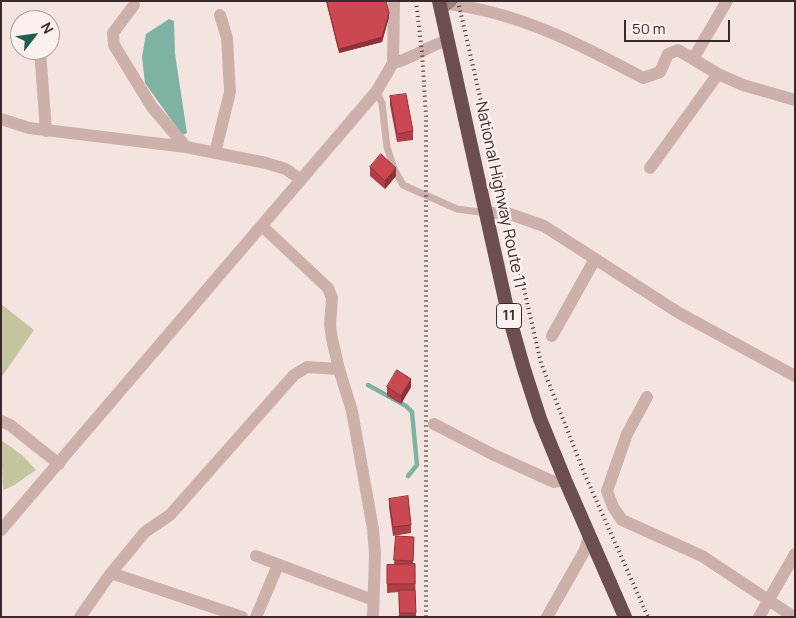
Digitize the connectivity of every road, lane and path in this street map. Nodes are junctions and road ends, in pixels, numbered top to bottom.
1 (394, 1) edge
2 (727, 1) edge
3 (445, 4) edge
4 (134, 5) dead end
5 (220, 15) dead end
6 (448, 41) junction
7 (693, 59) junction
8 (41, 60) edge
9 (393, 63) junction
10 (718, 74) junction
11 (376, 92) junction
12 (795, 100) edge
13 (1, 119) edge
14 (46, 131) junction
15 (186, 147) junction
16 (215, 153) junction
17 (650, 168) dead end
18 (301, 180) junction
19 (488, 213) junction
20 (262, 226) junction
21 (595, 259) junction
22 (552, 336) dead end
23 (339, 369) junction
24 (795, 376) edge
25 (647, 397) dead end
26 (1, 421) edge
27 (434, 424) dead end
28 (59, 464) junction
29 (565, 480) junction
30 (1, 530) edge
31 (589, 536) junction
32 (795, 554) edge
33 (256, 556) dead end
34 (278, 565) junction
35 (111, 573) junction
36 (770, 599) junction
37 (373, 600) junction
38 (80, 617) edge
39 (242, 617) edge
40 (256, 617) edge
41 (373, 617) edge
42 (547, 617) edge
43 (625, 617) edge
44 (759, 617) edge
45 (794, 617) edge

1 - 9 street
2 - 7 street
3 - 6 highway, National Highway Route 11 / 11
3 - 7 street
4 - 15 street
5 - 16 street
6 - 9 street
6 - 19 highway, National Highway Route 11 / 11
7 - 10 street
8 - 14 street
9 - 11 street
10 - 12 street
10 - 17 street
11 - 18 street
11 - 19 lane
13 - 14 street
14 - 15 street
15 - 16 street
16 - 18 street
18 - 20 street
19 - 21 street
19 - 29 highway, National Highway Route 11 / 11
20 - 23 street
20 - 28 street
21 - 22 street
21 - 24 street
23 - 35 street
23 - 37 street
25 - 36 street
26 - 28 street
27 - 29 street
28 - 30 street
29 - 31 highway, National Highway Route 11 / 11
31 - 42 street
31 - 43 highway, National Highway Route 11 / 11
32 - 36 street
33 - 34 street
34 - 37 street
34 - 40 street
35 - 38 street
35 - 39 street
36 - 44 street
36 - 45 street
37 - 41 street

